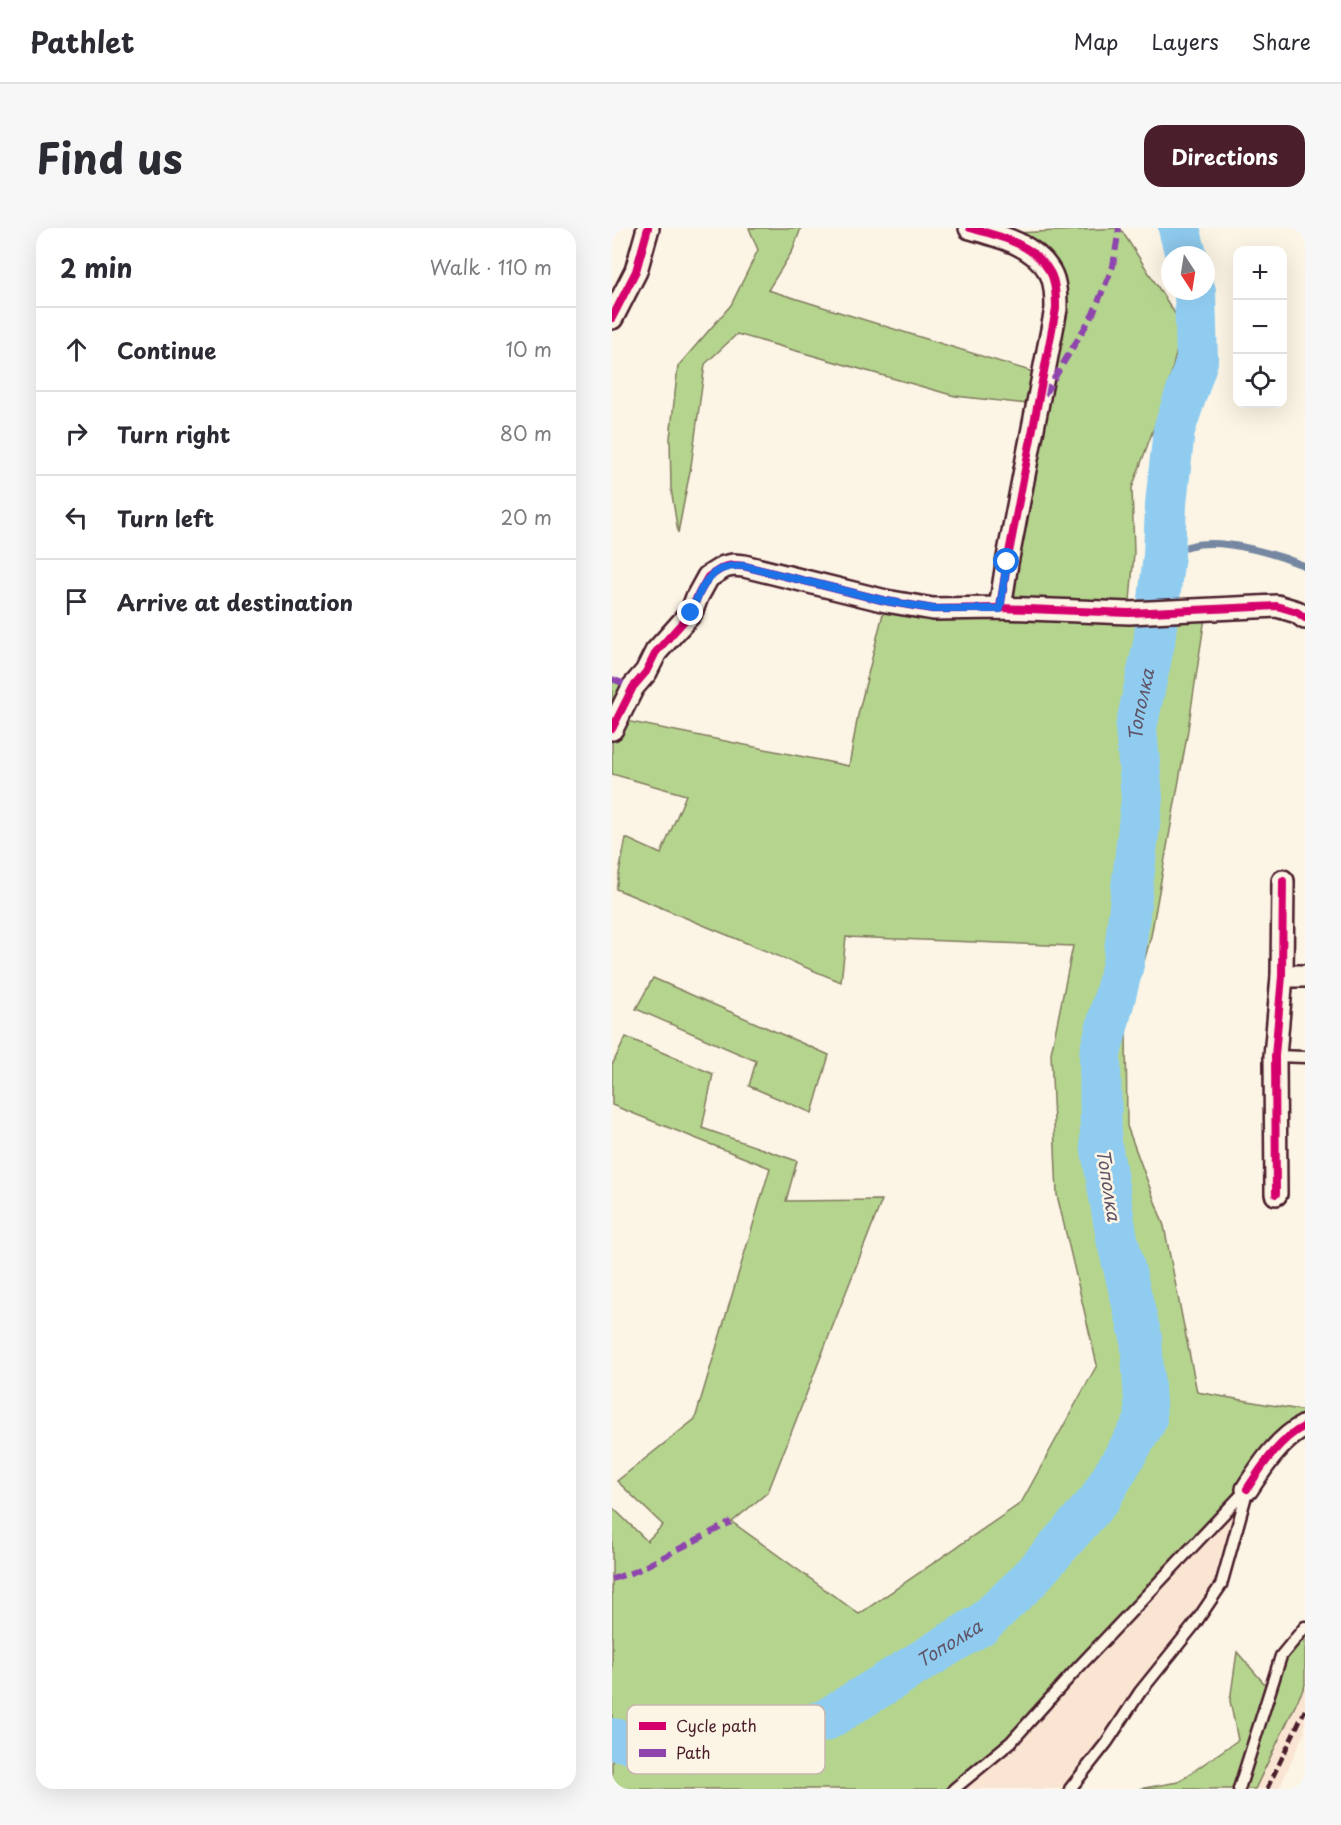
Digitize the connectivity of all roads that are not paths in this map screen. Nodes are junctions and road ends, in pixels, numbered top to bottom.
1 (648, 228) edge
2 (970, 228) edge
3 (612, 318) edge
4 (1000, 609) junction
5 (1305, 618) edge
6 (612, 729) edge
7 (1283, 881) dead end
8 (1282, 976) junction
9 (1305, 976) edge
10 (1275, 1056) junction
11 (1305, 1057) edge
12 (1276, 1194) dead end
13 (1305, 1426) edge
14 (1247, 1489) junction
15 (1305, 1627) edge
16 (954, 1789) edge
17 (1070, 1789) edge
18 (1239, 1789) edge

1 - 3 street
2 - 4 street
4 - 5 street
4 - 6 street
7 - 8 street
8 - 9 street
8 - 10 street
10 - 11 lane
10 - 12 street
13 - 14 street
14 - 16 lane
14 - 17 lane
15 - 18 lane

